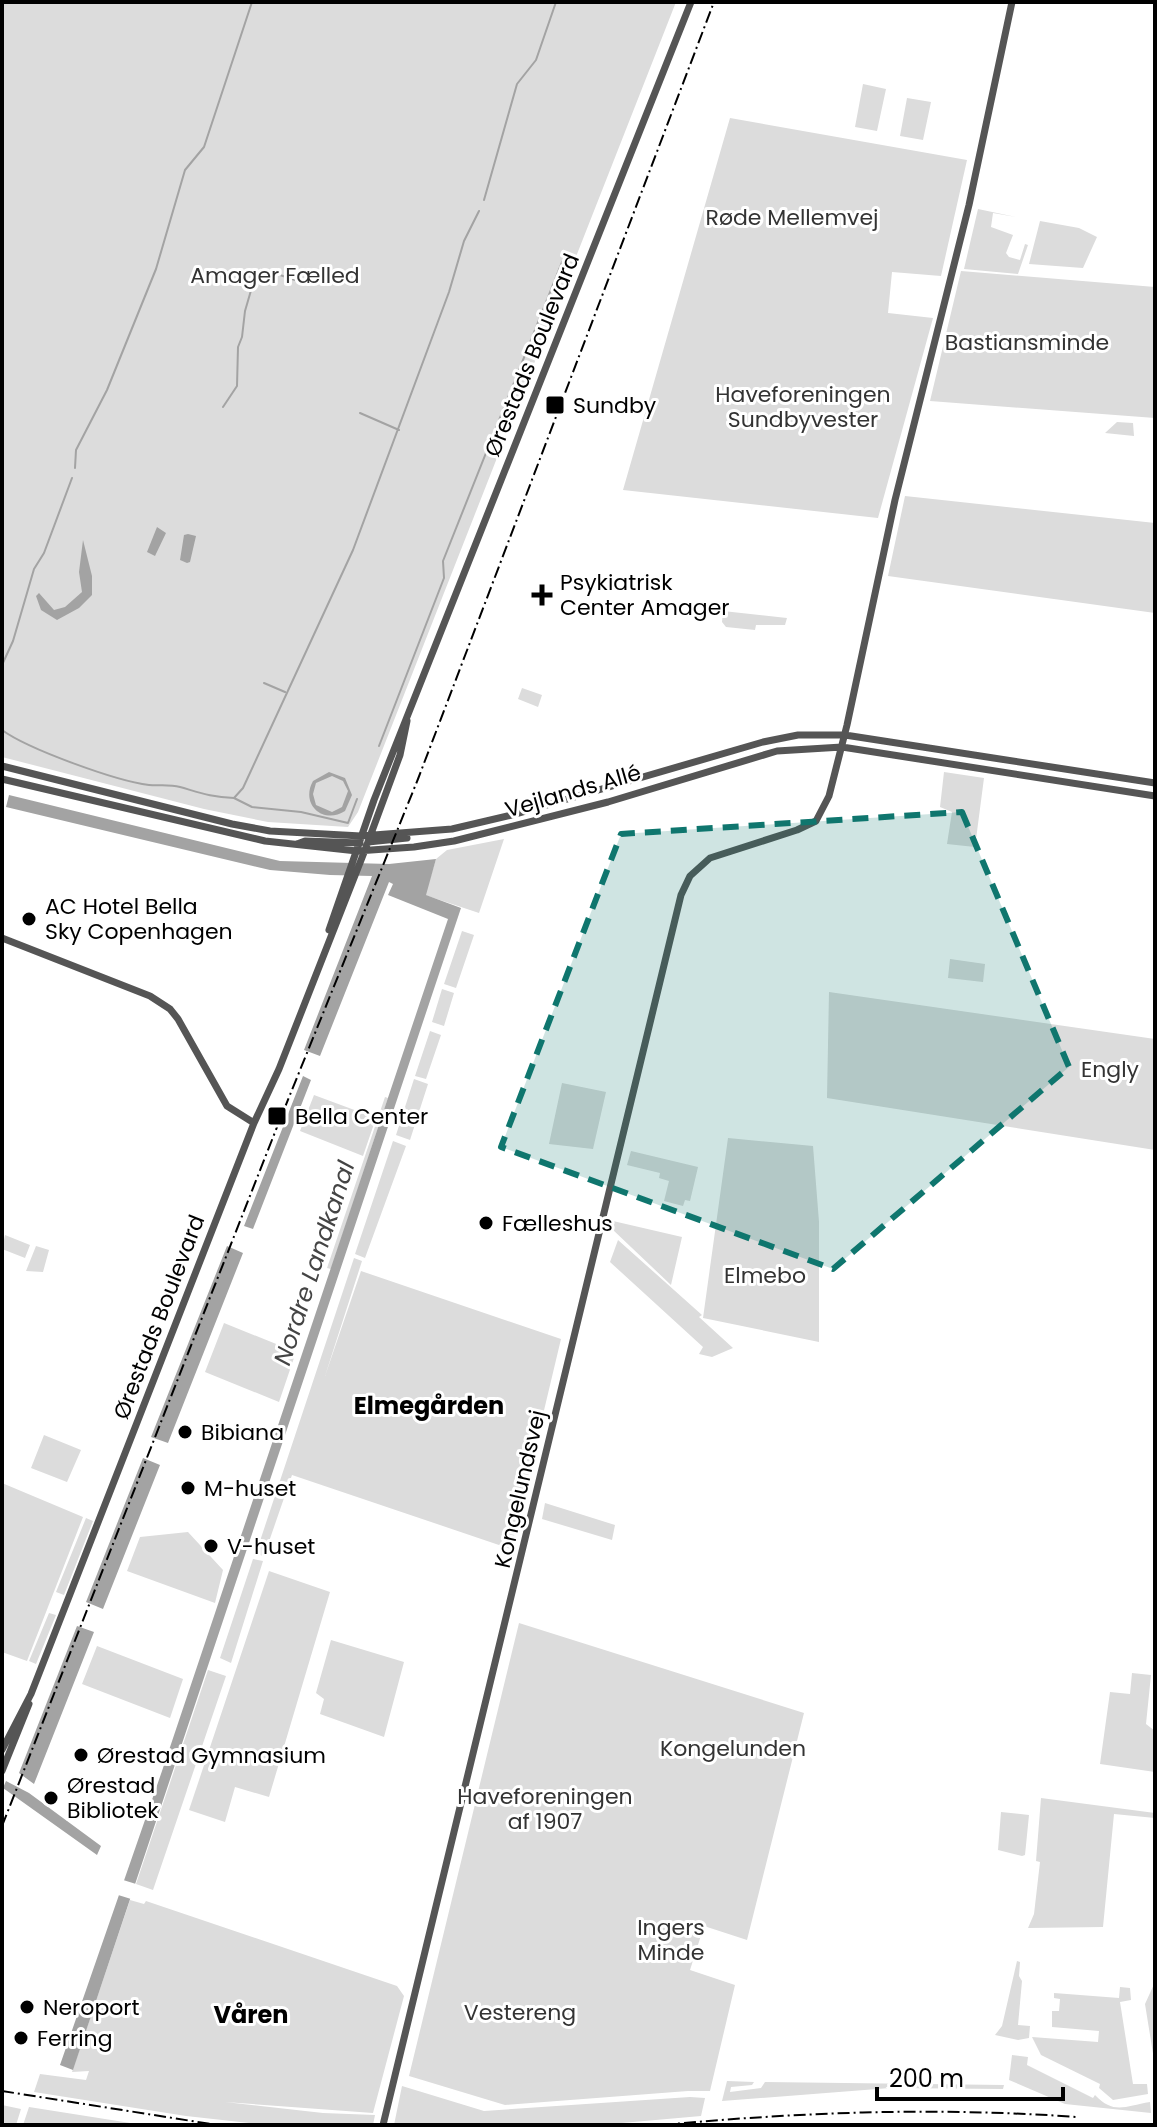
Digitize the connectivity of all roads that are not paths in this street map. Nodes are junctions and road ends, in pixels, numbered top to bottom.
1 (691, 2) edge
2 (1012, 2) edge
3 (845, 735) junction
4 (842, 747) junction
5 (2, 768) edge
6 (2, 779) edge
7 (1155, 783) edge
8 (1155, 796) edge
9 (363, 843) junction
10 (2, 938) edge
11 (254, 1123) junction
12 (31, 1694) junction
13 (2, 1750) edge
14 (2, 1771) edge
15 (383, 2125) edge

1 - 9 street, Ørestads Boulevard
2 - 3 street
3 - 4 street
3 - 7 street, Vejlands Allé
3 - 9 street, Vejlands Allé
4 - 8 street, Vejlands Allé
4 - 9 street, Vejlands Allé
4 - 15 street, Kongelundsvej
5 - 9 street, Vejlands Allé
6 - 9 street, Vejlands Allé
9 - 11 street, Ørestads Boulevard
10 - 11 street
11 - 12 street, Ørestads Boulevard
12 - 13 street, Ørestads Boulevard
12 - 14 street, Ørestads Boulevard

